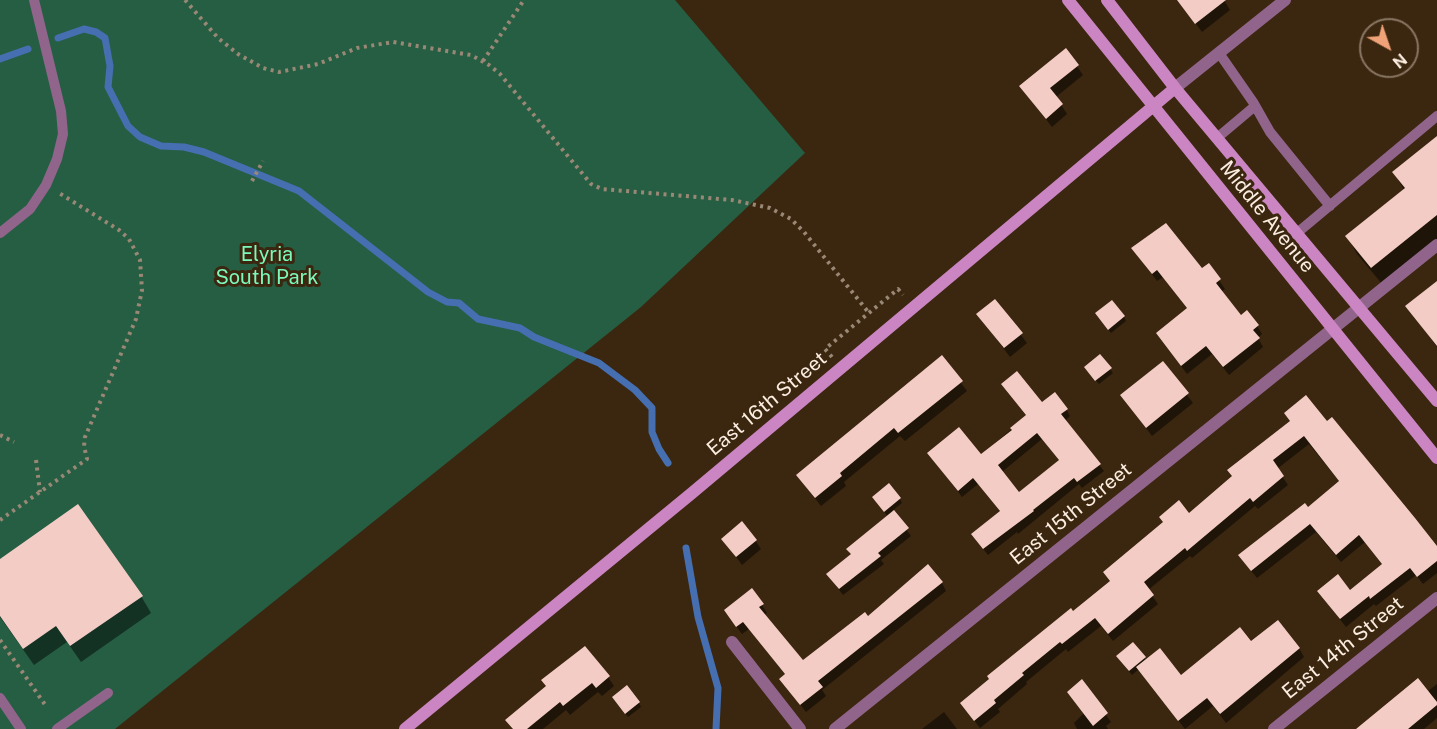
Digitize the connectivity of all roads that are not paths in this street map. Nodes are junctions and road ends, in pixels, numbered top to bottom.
1 (34, 0) edge
2 (1068, 0) edge
3 (1107, 0) edge
4 (1285, 0) edge
5 (1219, 53) junction
6 (1175, 88) junction
7 (1153, 106) junction
8 (1255, 106) junction
9 (1437, 116) edge
10 (1217, 138) junction
11 (1330, 206) junction
12 (0, 233) edge
13 (1297, 234) junction
14 (1437, 245) edge
15 (1359, 308) junction
16 (1333, 329) junction
17 (1437, 401) edge
18 (1437, 458) edge
19 (1437, 598) edge
20 (732, 642) dead end
21 (108, 693) dead end
22 (0, 698) edge
23 (21, 729) edge
24 (57, 729) edge
25 (405, 729) edge
26 (800, 729) edge
27 (835, 729) edge
28 (1274, 729) edge

1 - 12 lane
2 - 7 main road, Middle Avenue
3 - 6 main road, Middle Avenue
4 - 5 street
5 - 6 street
5 - 8 lane
6 - 7 main road, East 16th Street
6 - 10 main road, Middle Avenue
7 - 16 main road, Middle Avenue
7 - 25 main road, East 16th Street
8 - 10 lane
8 - 11 lane
9 - 11 lane
10 - 13 main road, Middle Avenue
11 - 13 lane
13 - 15 main road, Middle Avenue
14 - 15 street, East 15th Street
15 - 16 street, East 15th Street
15 - 17 main road, Middle Avenue
16 - 18 main road, Middle Avenue
16 - 27 street, East 15th Street
19 - 28 street, East 14th Street
20 - 26 street
21 - 24 lane
22 - 23 lane

